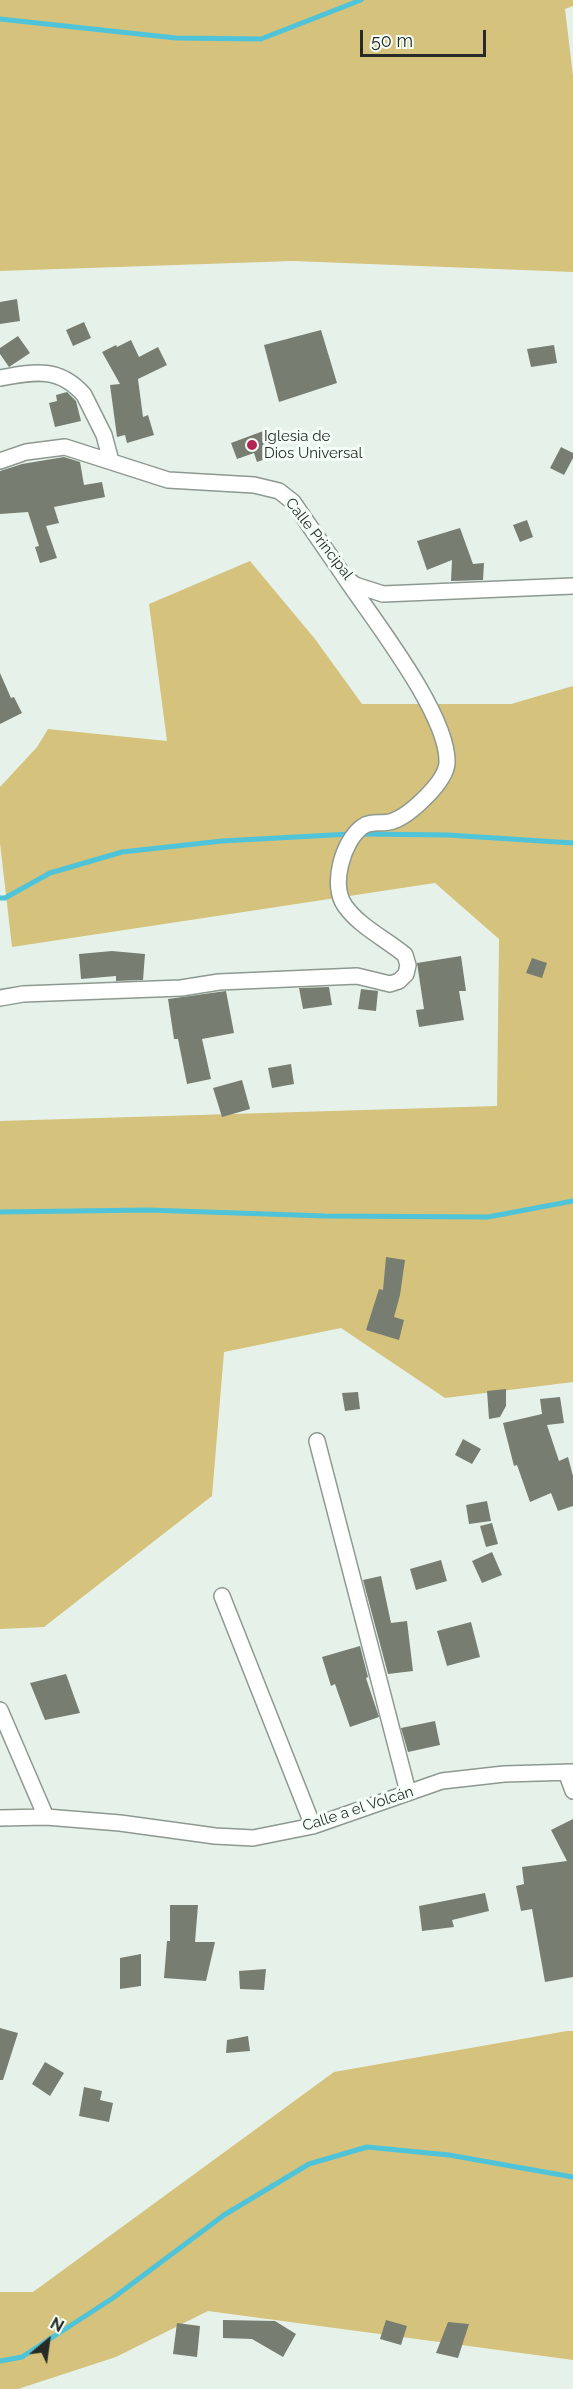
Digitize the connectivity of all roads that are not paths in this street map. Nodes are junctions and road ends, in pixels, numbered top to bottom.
1 (0, 378) edge
2 (0, 460) edge
3 (111, 461) junction
4 (344, 576) junction
5 (573, 586) edge
6 (0, 998) edge
7 (317, 1441) dead end
8 (222, 1596) dead end
9 (0, 1710) edge
10 (570, 1772) edge
11 (573, 1791) edge
12 (408, 1792) junction
13 (46, 1817) junction
14 (0, 1818) edge
15 (314, 1826) junction

1 - 3 street
2 - 3 street, Calle Principal
3 - 4 street, Calle Principal
4 - 5 street, Calle Principal
4 - 6 street
7 - 12 street
8 - 15 street
9 - 13 street
10 - 11 street
10 - 12 street, Calle a el Volcán
12 - 15 street, Calle a el Volcán
13 - 14 street, Calle a el Volcán
13 - 15 street, Calle a el Volcán

